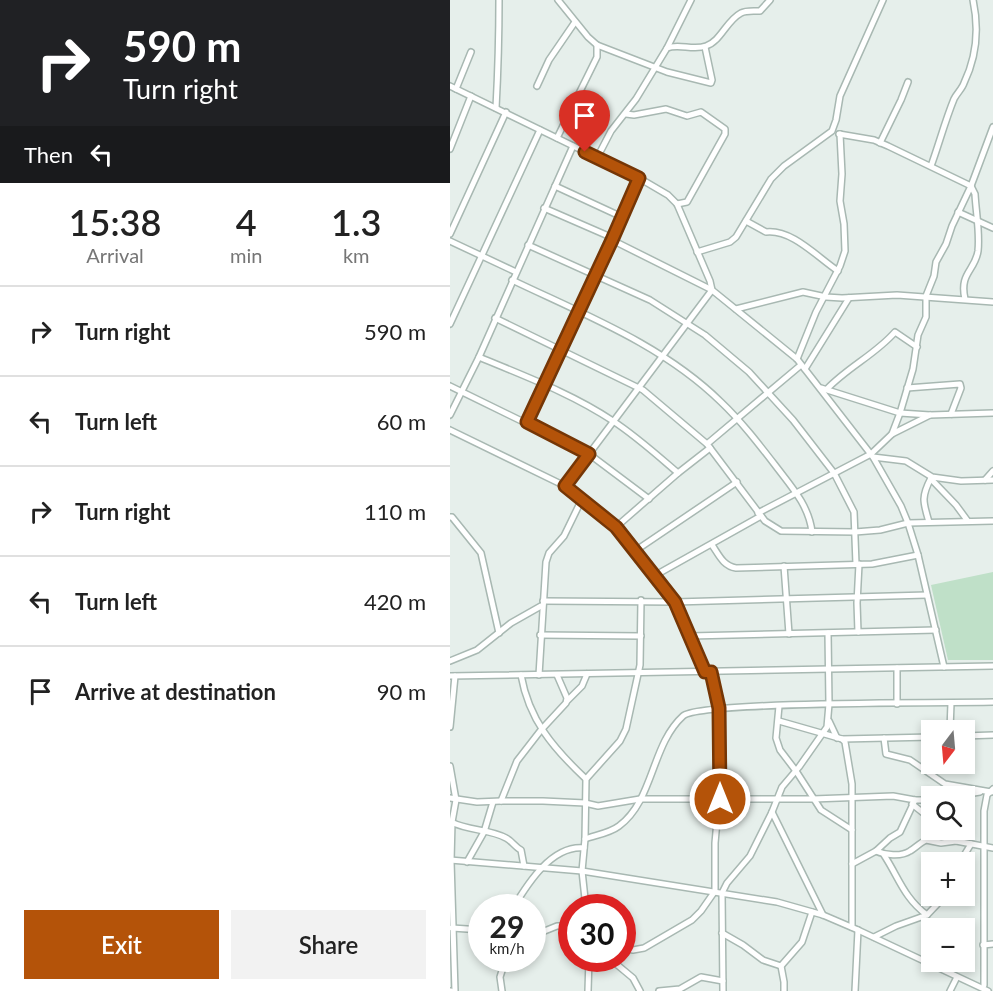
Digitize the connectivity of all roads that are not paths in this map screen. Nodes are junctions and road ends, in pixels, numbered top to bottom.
1 (499, 0) edge
2 (558, 0) edge
3 (690, 0) edge
4 (770, 0) edge
5 (883, 0) edge
6 (973, 0) edge
7 (575, 22) junction
8 (597, 45) junction
9 (705, 47) junction
10 (667, 48) junction
11 (471, 52) dead end
12 (657, 67) junction
13 (908, 82) dead end
14 (537, 86) dead end
15 (453, 87) edge
16 (471, 96) junction
17 (496, 108) junction
18 (506, 112) junction
19 (626, 114) junction
20 (993, 127) edge
21 (540, 130) junction
22 (832, 131) junction
23 (840, 134) junction
24 (557, 138) junction
25 (880, 143) junction
26 (573, 146) junction
27 (450, 149) edge
28 (597, 158) junction
29 (931, 166) junction
30 (639, 178) junction
31 (555, 186) junction
32 (971, 186) junction
33 (676, 204) junction
34 (544, 208) junction
35 (958, 212) junction
36 (622, 217) junction
37 (977, 220) junction
38 (746, 221) junction
39 (993, 228) edge
40 (450, 234) edge
41 (612, 239) junction
42 (450, 241) edge
43 (528, 245) junction
44 (697, 252) junction
45 (482, 256) junction
46 (516, 272) junction
47 (838, 272) junction
48 (596, 275) junction
49 (512, 280) junction
50 (712, 290) junction
51 (824, 296) junction
52 (926, 296) junction
53 (849, 298) junction
54 (964, 299) junction
55 (993, 302) edge
56 (736, 309) junction
57 (578, 311) junction
58 (495, 318) junction
59 (687, 323) junction
60 (450, 324) edge
61 (917, 347) junction
62 (560, 348) junction
63 (662, 356) junction
64 (479, 357) junction
65 (801, 364) junction
66 (545, 384) junction
67 (450, 386) edge
68 (639, 387) junction
69 (907, 388) junction
70 (824, 389) junction
71 (462, 391) junction
72 (770, 393) junction
73 (900, 413) junction
74 (993, 413) edge
75 (951, 414) junction
76 (450, 415) edge
77 (930, 415) junction
78 (738, 419) junction
79 (614, 421) junction
80 (527, 422) junction
81 (450, 430) edge
82 (891, 434) junction
83 (709, 446) junction
84 (589, 454) junction
85 (872, 456) junction
86 (993, 471) edge
87 (678, 473) junction
88 (834, 473) junction
89 (931, 478) junction
90 (985, 480) junction
91 (993, 480) edge
92 (737, 482) junction
93 (565, 486) junction
94 (796, 493) junction
95 (649, 498) junction
96 (582, 499) junction
97 (759, 515) junction
98 (450, 517) edge
99 (967, 520) junction
100 (993, 521) edge
101 (929, 522) junction
102 (908, 523) junction
103 (616, 527) junction
104 (812, 532) junction
105 (855, 532) junction
106 (711, 545) junction
107 (635, 551) junction
108 (918, 555) junction
109 (857, 564) junction
110 (784, 566) junction
111 (654, 576) junction
112 (927, 595) junction
113 (857, 598) junction
114 (787, 599) junction
115 (641, 600) junction
116 (675, 602) junction
117 (542, 604) junction
118 (936, 630) junction
119 (858, 632) junction
120 (499, 633) junction
121 (828, 633) junction
122 (789, 634) junction
123 (540, 635) junction
124 (641, 636) junction
125 (690, 636) junction
126 (450, 661) edge
127 (993, 666) edge
128 (944, 667) junction
129 (897, 668) junction
130 (828, 669) junction
131 (708, 672) junction
132 (639, 673) junction
133 (587, 674) junction
134 (452, 675) edge
135 (521, 675) junction
136 (539, 675) junction
137 (557, 675) junction
138 (567, 701) junction
139 (993, 702) edge
140 (951, 703) junction
141 (829, 704) junction
142 (897, 704) junction
143 (779, 706) junction
144 (719, 708) junction
145 (950, 720) edge
146 (779, 721) junction
147 (829, 721) junction
148 (450, 727) edge
149 (541, 730) junction
150 (823, 734) junction
151 (993, 735) edge
152 (975, 736) edge
153 (921, 737) edge
154 (840, 738) junction
155 (884, 738) junction
156 (450, 766) edge
157 (796, 771) junction
158 (586, 779) junction
159 (990, 791) edge
160 (975, 793) edge
161 (852, 797) junction
162 (777, 798) junction
163 (453, 799) edge
164 (640, 799) junction
165 (720, 799) junction
166 (813, 799) junction
167 (501, 801) junction
168 (921, 801) edge
169 (494, 802) junction
170 (914, 802) junction
171 (585, 803) junction
172 (921, 809) edge
173 (772, 812) junction
174 (451, 821) edge
175 (852, 830) junction
176 (484, 832) junction
177 (585, 839) junction
178 (956, 841) joint
179 (971, 844) junction
180 (984, 846) junction
181 (584, 848) junction
182 (993, 848) edge
183 (876, 851) junction
184 (966, 852) edge
185 (884, 855) junction
186 (450, 860) edge
187 (467, 862) junction
188 (852, 864) junction
189 (524, 866) junction
190 (542, 867) junction
191 (582, 871) junction
192 (715, 891) junction
193 (722, 893) junction
194 (521, 894) edge
195 (584, 894) edge
196 (936, 906) edge
197 (812, 912) junction
198 (823, 915) junction
199 (927, 915) junction
200 (452, 928) edge
201 (855, 928) junction
202 (468, 929) edge
203 (722, 933) junction
204 (874, 937) junction
205 (993, 944) edge
206 (983, 945) junction
207 (636, 950) edge
208 (781, 966) junction
209 (502, 972) edge
210 (589, 972) edge
211 (626, 972) edge
212 (957, 977) junction
213 (723, 981) junction
214 (993, 986) edge
215 (983, 988) edge
216 (452, 991) edge
217 (502, 991) edge
218 (588, 991) edge
219 (640, 991) edge
220 (659, 991) edge
221 (723, 991) edge
222 (784, 991) edge
223 (855, 991) edge
224 (951, 991) edge

1 - 17 street
2 - 7 street
3 - 10 street
4 - 9 street
5 - 22 street
6 - 29 street
7 - 8 street
7 - 14 street
8 - 12 street
8 - 24 street
9 - 10 street
9 - 12 street
10 - 12 street
11 - 15 street
12 - 19 street
13 - 25 street
15 - 16 street
16 - 17 street
16 - 27 street
17 - 18 street
18 - 21 street
18 - 40 street
19 - 28 street
19 - 33 street
20 - 32 street
21 - 24 street
21 - 45 street
22 - 23 street
22 - 38 street
23 - 25 street
23 - 47 street
24 - 26 street
25 - 29 street
26 - 28 street
26 - 31 street
28 - 30 street
29 - 32 street
30 - 33 street
30 - 36 street
31 - 34 street
31 - 36 street
32 - 35 street
32 - 37 street
33 - 44 street
34 - 41 street
34 - 43 street
35 - 37 street
35 - 52 street
36 - 41 street
37 - 39 street
37 - 54 street
38 - 44 street
38 - 47 street
41 - 48 street
41 - 50 street
42 - 45 street
43 - 46 street
43 - 48 street
44 - 50 street
45 - 46 street
45 - 60 street
46 - 49 street
47 - 51 street
48 - 57 street
48 - 59 street
49 - 57 street
49 - 58 street
50 - 56 street
50 - 59 street
51 - 53 street
51 - 56 street
51 - 65 street
52 - 53 street
52 - 54 street
52 - 61 street
53 - 65 street
54 - 55 street
56 - 65 street
57 - 62 street
57 - 63 street
58 - 62 street
58 - 64 street
59 - 63 street
59 - 72 street
61 - 69 street
61 - 70 street
62 - 66 street
62 - 68 street
63 - 68 street
63 - 78 street
64 - 66 street
64 - 71 street
65 - 70 street
65 - 72 street
66 - 79 street
66 - 80 street
67 - 71 street
68 - 79 street
68 - 83 street
69 - 73 street
69 - 75 street
70 - 73 street
70 - 85 street
71 - 76 street
71 - 80 street
72 - 78 street
72 - 88 street
73 - 77 street
73 - 82 street
74 - 75 street
75 - 77 street
77 - 82 street
78 - 83 street
78 - 94 street
79 - 84 street
79 - 87 street
80 - 84 street
81 - 93 street
82 - 85 street
83 - 87 street
83 - 92 street
84 - 93 street
84 - 95 street
85 - 88 street
85 - 89 street
85 - 102 street
86 - 90 street
87 - 95 street
88 - 94 street
88 - 105 street
89 - 90 street
89 - 99 street
89 - 101 street
90 - 91 street
92 - 97 street
92 - 107 street
93 - 96 street
94 - 97 street
94 - 104 street
95 - 103 street
96 - 103 street
96 - 117 street
97 - 104 street
97 - 106 street
98 - 120 street
99 - 100 street
99 - 101 street
101 - 102 street
102 - 105 street
102 - 108 street
103 - 107 street
104 - 105 street
105 - 109 street
106 - 110 street
106 - 111 street
107 - 111 street
108 - 109 street
108 - 112 street
109 - 110 street
109 - 113 street
110 - 114 street
111 - 116 street
112 - 113 street
112 - 118 street
113 - 114 street
113 - 119 street
114 - 116 street
114 - 122 street
115 - 116 street
115 - 117 street
115 - 124 street
116 - 125 street
117 - 120 street
117 - 123 street
118 - 119 street
118 - 128 street
119 - 121 street
120 - 126 street
121 - 122 street
121 - 130 street
122 - 125 street
123 - 124 street
123 - 136 street
124 - 132 street
125 - 131 street
127 - 128 street
128 - 129 street
129 - 130 street
129 - 142 street
130 - 131 street
130 - 141 street
131 - 132 street
131 - 144 street
132 - 133 street
132 - 158 street
133 - 137 street
133 - 138 street
134 - 135 street
134 - 148 street
135 - 136 street
135 - 149 street
136 - 137 street
137 - 138 street
138 - 149 street
139 - 140 street
140 - 142 street
140 - 145 street
141 - 142 street
141 - 143 street
141 - 147 street
143 - 144 street
143 - 146 street
144 - 164 street
144 - 165 street
146 - 150 street
146 - 157 street
147 - 150 street
147 - 154 street
149 - 158 street
149 - 167 street
150 - 154 street
150 - 157 street
151 - 152 street
153 - 155 street
154 - 155 street
154 - 161 street
155 - 159 street
156 - 163 street
157 - 162 street
157 - 166 street
158 - 171 street
159 - 160 street
159 - 180 street
161 - 166 street
161 - 170 street
161 - 175 street
162 - 165 street
162 - 166 street
162 - 173 street
163 - 169 street
163 - 174 street
164 - 165 street
164 - 171 street
164 - 177 street
165 - 192 street
166 - 175 street
167 - 169 street
167 - 171 street
168 - 170 street
169 - 176 street
170 - 172 street
170 - 183 street
171 - 177 street
173 - 193 street
173 - 198 street
174 - 176 street
174 - 186 street
175 - 188 street
176 - 187 street
176 - 189 street
177 - 181 street
178 - 179 street
178 - 185 street
179 - 180 street
179 - 184 street
180 - 182 street
180 - 206 street
181 - 190 street
181 - 191 street
183 - 185 street
183 - 188 street
185 - 199 street
186 - 187 street
186 - 200 street
187 - 189 street
188 - 201 street
189 - 190 street
190 - 191 street
190 - 194 street
191 - 192 street
191 - 195 street
192 - 193 street
192 - 207 street
193 - 197 street
193 - 203 street
196 - 199 street
197 - 198 street
197 - 208 street
198 - 201 street
199 - 204 street
200 - 202 street
200 - 216 street
201 - 204 street
201 - 223 street
203 - 208 street
203 - 213 street
204 - 212 street
205 - 206 street
206 - 215 street
208 - 222 street
209 - 217 street
210 - 218 street
211 - 219 street
212 - 215 street
212 - 224 street
213 - 220 street
213 - 221 street
214 - 215 street

